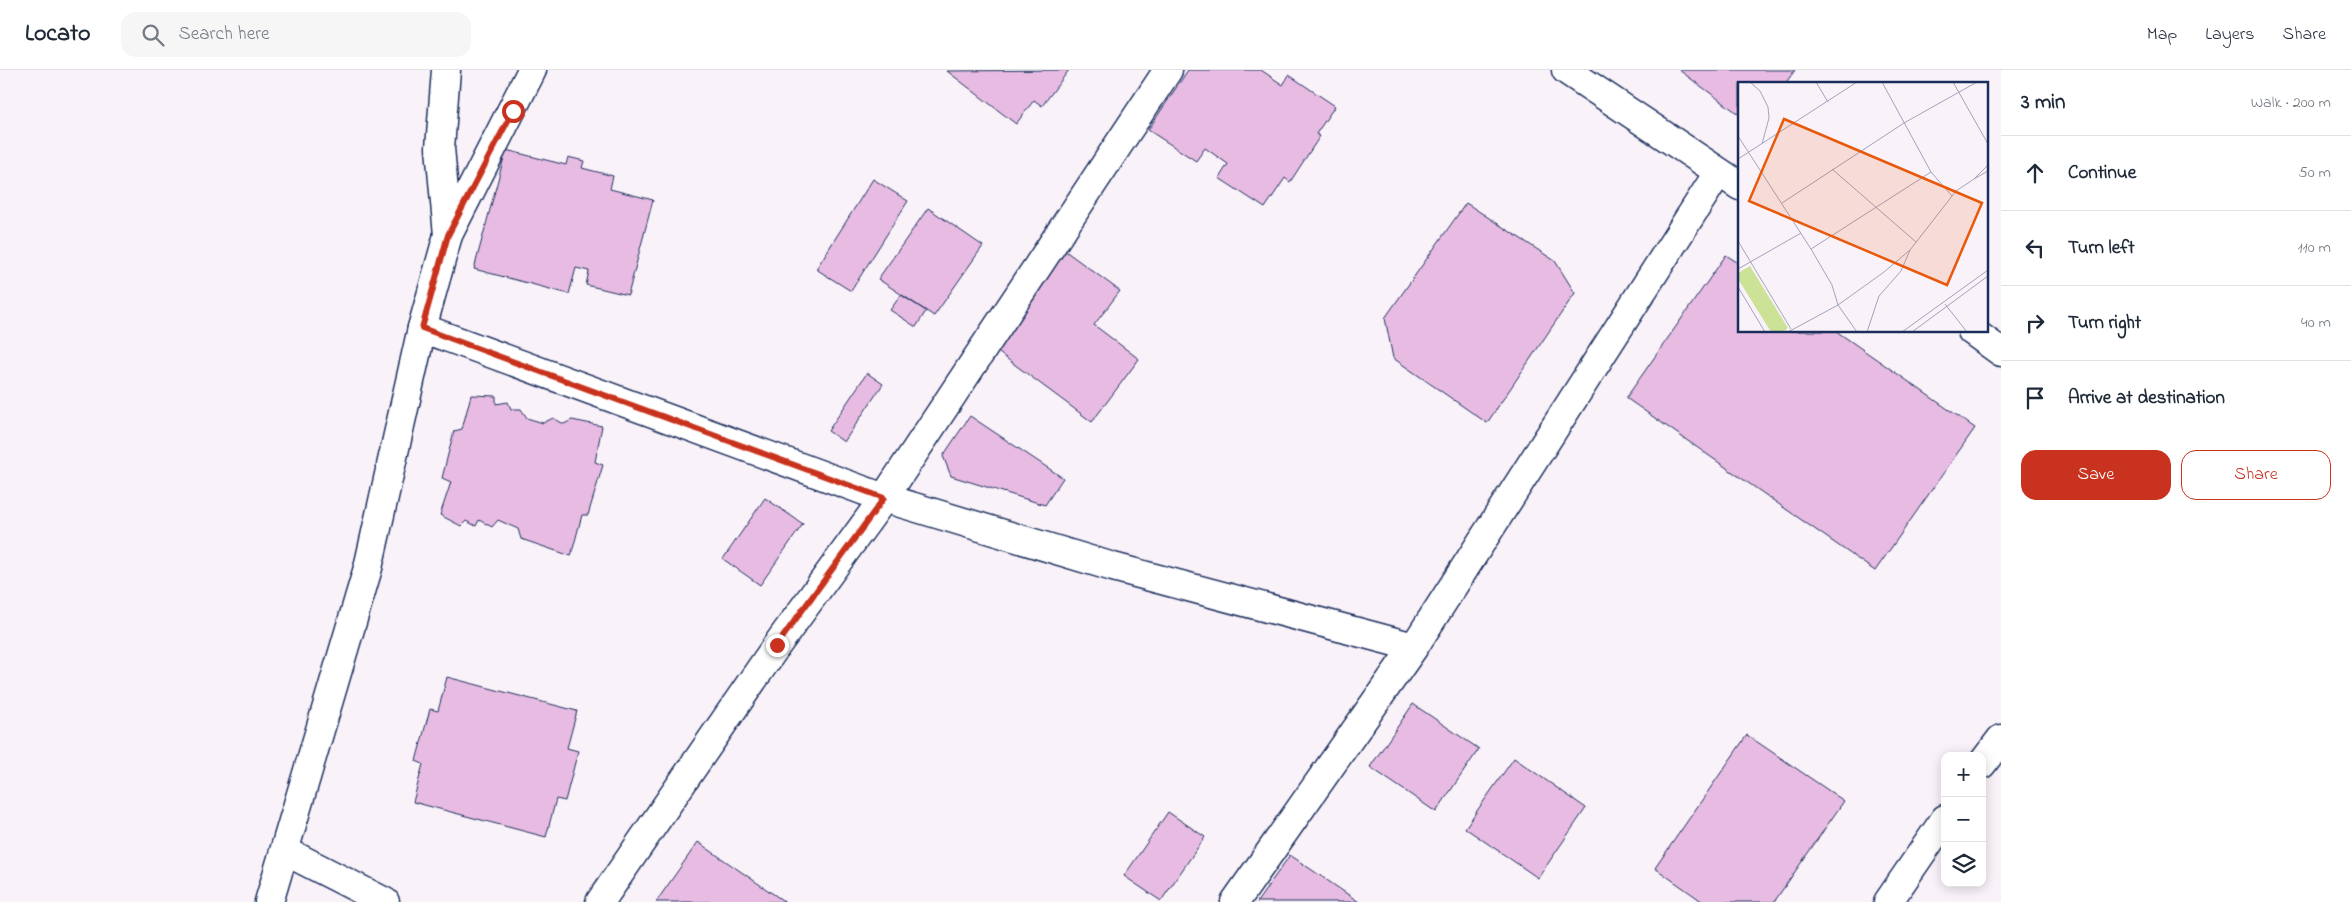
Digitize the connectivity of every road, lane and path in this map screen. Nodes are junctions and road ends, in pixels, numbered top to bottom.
1 (446, 70) edge
2 (532, 70) edge
3 (1168, 70) edge
4 (1566, 70) edge
5 (1729, 179) edge
6 (448, 235) junction
7 (422, 328) junction
8 (1973, 332) edge
9 (2001, 352) edge
10 (884, 498) junction
11 (1414, 647) junction
12 (2001, 739) edge
13 (1986, 759) edge
14 (1941, 825) edge
15 (285, 851) junction
16 (269, 902) edge
17 (386, 902) edge
18 (600, 902) edge
19 (1235, 902) edge
20 (1888, 902) edge

1 - 6 street
2 - 6 street
3 - 10 street
4 - 5 street
5 - 11 street
6 - 7 street
7 - 10 street
7 - 15 street
8 - 9 street
10 - 11 street
10 - 18 street
11 - 19 street
12 - 13 street
14 - 20 street
15 - 16 street
15 - 17 street

